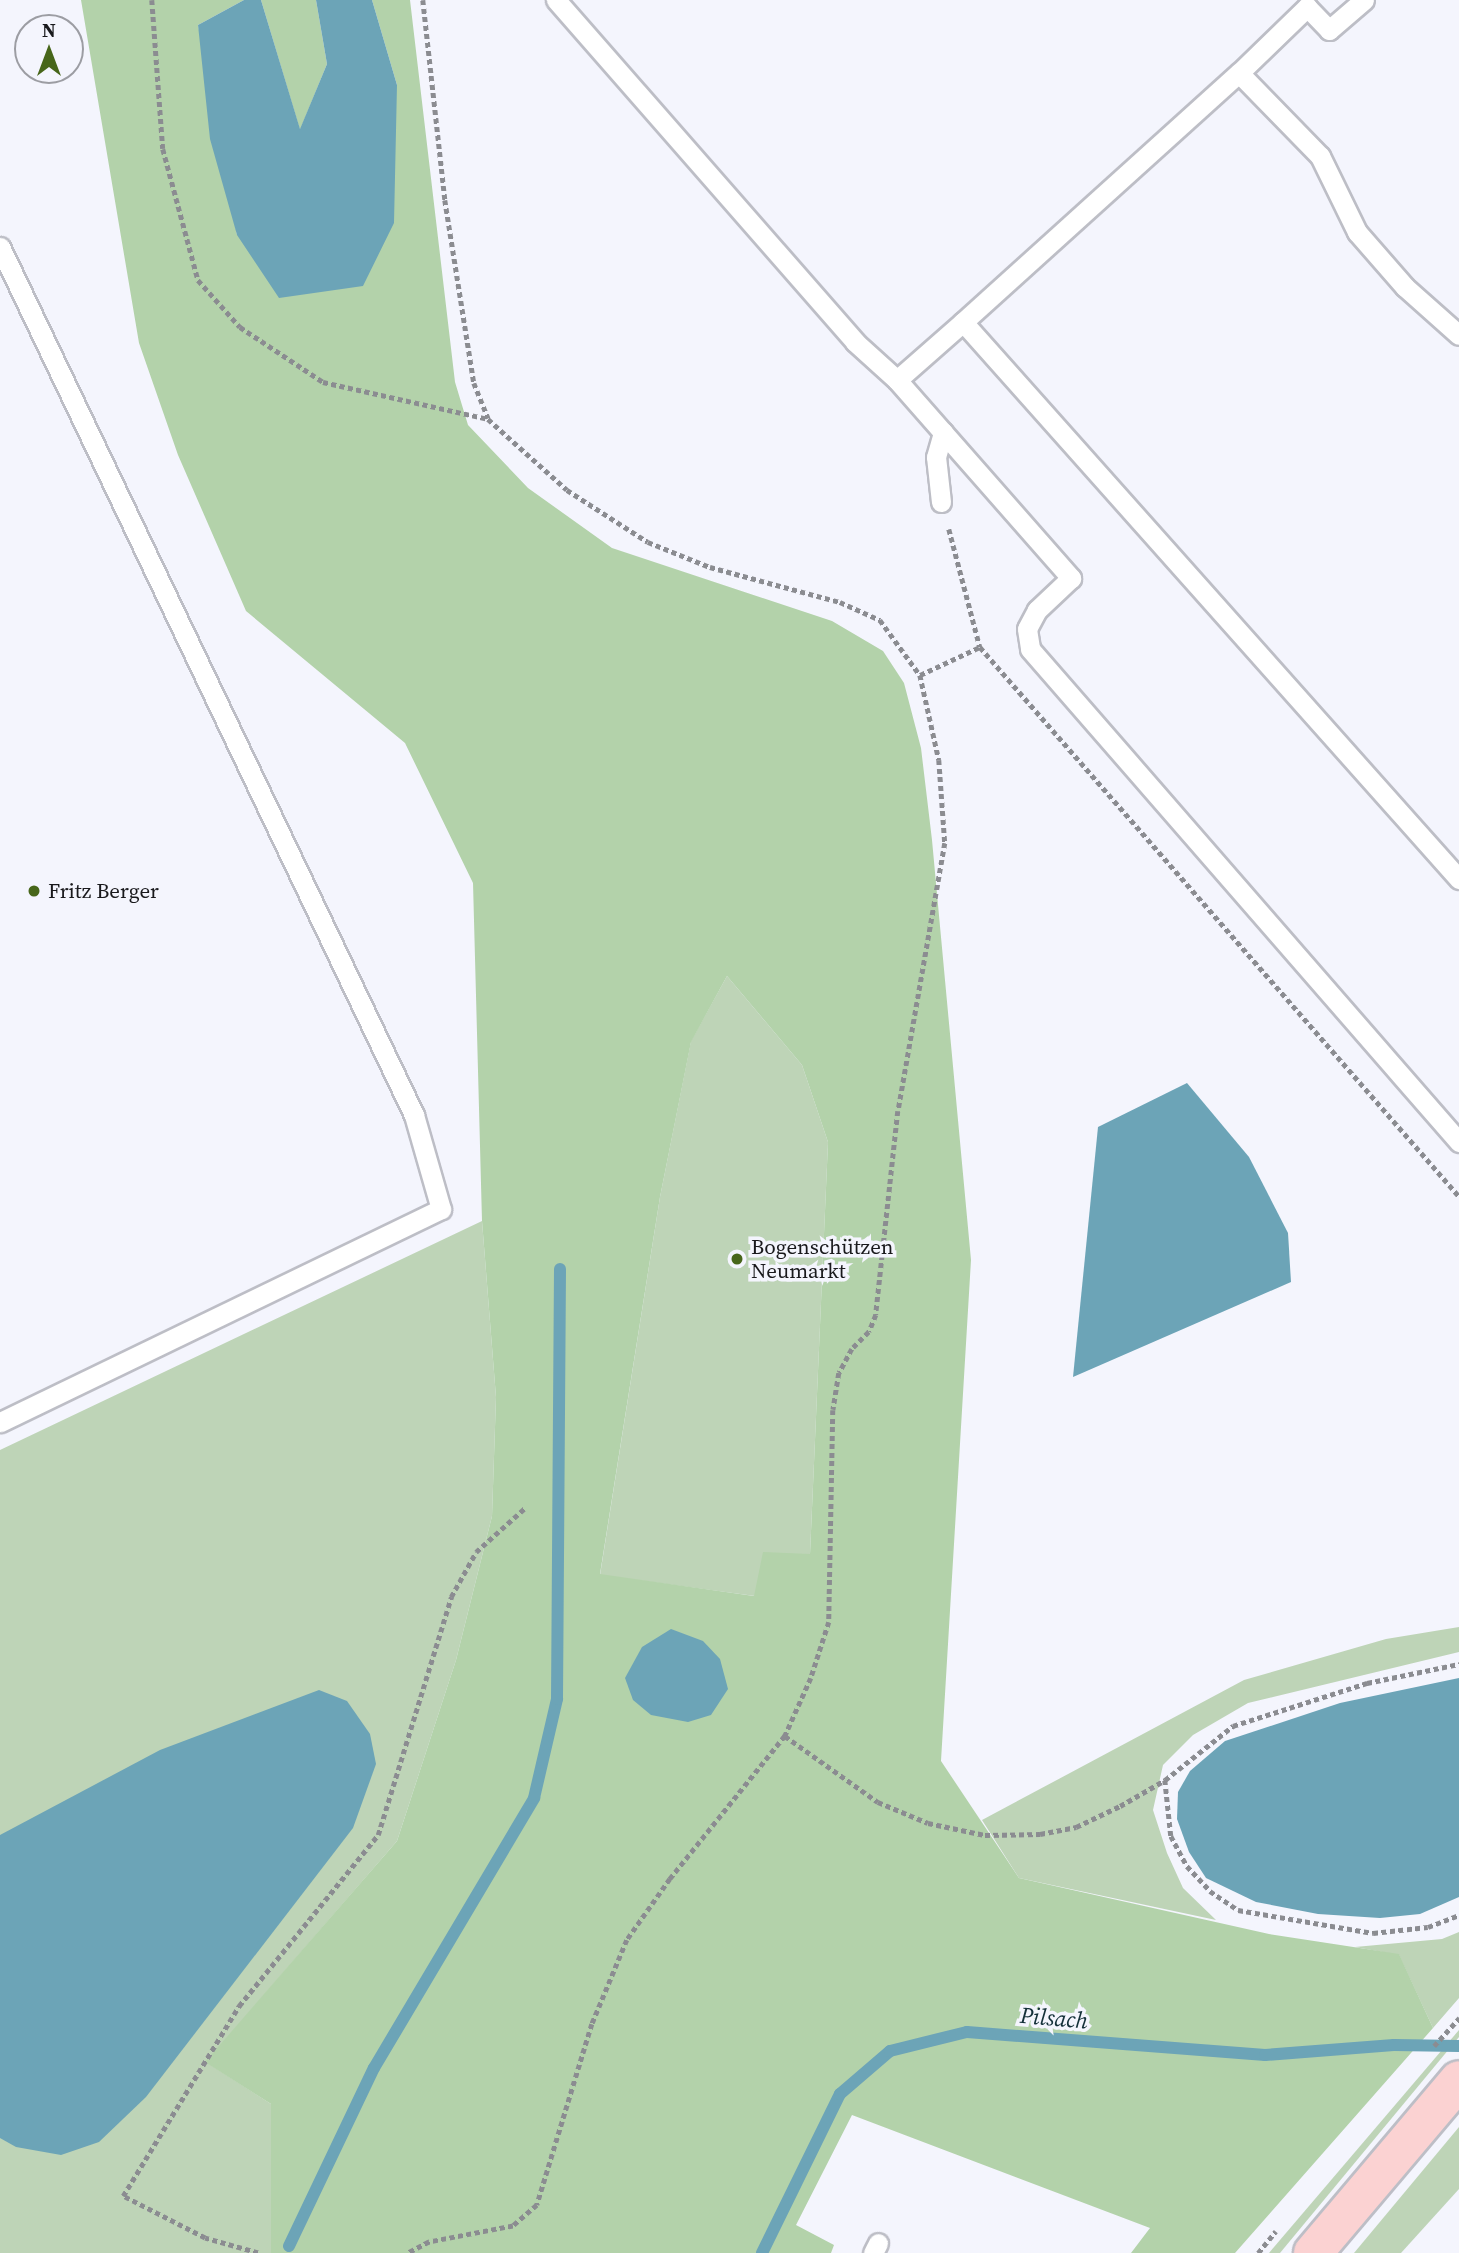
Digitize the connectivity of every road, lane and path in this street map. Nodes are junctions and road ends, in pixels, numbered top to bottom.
1 (152, 0) edge
2 (423, 0) edge
3 (555, 0) edge
4 (1364, 0) edge
5 (1239, 73) junction
6 (0, 247) edge
7 (963, 322) junction
8 (1459, 335) edge
9 (897, 380) junction
10 (488, 419) junction
11 (943, 432) junction
12 (941, 502) joint
13 (980, 647) junction
14 (920, 675) junction
15 (1459, 879) edge
16 (1459, 1142) edge
17 (1459, 1196) edge
18 (0, 1422) edge
19 (526, 1507) dead end
20 (1459, 1664) edge
21 (785, 1736) junction
22 (1165, 1780) junction
23 (1459, 1915) edge
24 (1459, 2080) edge
25 (258, 2253) edge
26 (408, 2253) edge
27 (1314, 2253) edge

1 - 10 path
2 - 10 path
3 - 9 lane
4 - 5 lane
5 - 7 lane
5 - 8 lane
6 - 18 lane
7 - 9 lane
7 - 15 lane
9 - 11 lane
10 - 14 path
11 - 12 lane
11 - 16 lane
12 - 13 path
13 - 14 path
13 - 17 path
14 - 21 path
19 - 25 path
20 - 22 path
21 - 22 path
21 - 26 path
22 - 23 path
24 - 27 main road

